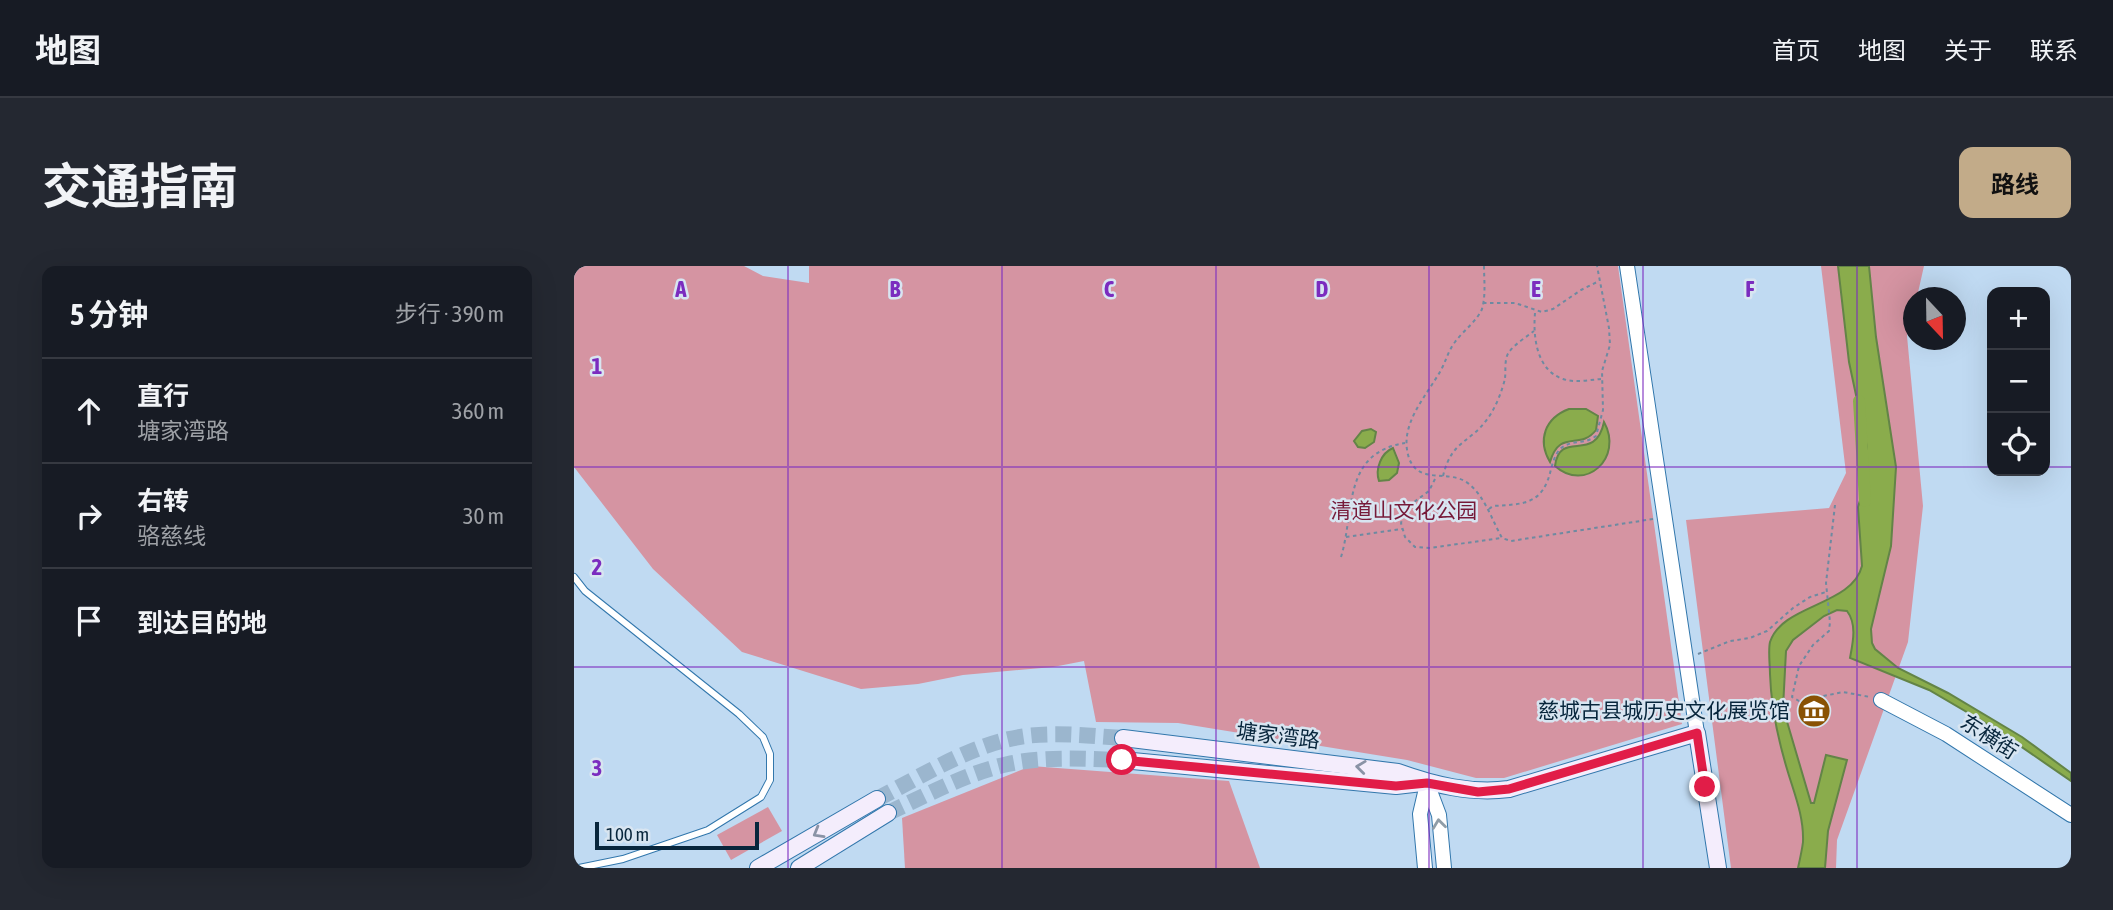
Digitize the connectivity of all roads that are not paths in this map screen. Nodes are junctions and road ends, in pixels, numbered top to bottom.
1 (1628, 266) edge
2 (574, 577) edge
3 (1881, 700) road end
4 (1697, 733) junction
5 (1123, 738) tunnel mouth
6 (1122, 760) tunnel mouth
7 (1427, 783) junction
8 (877, 799) tunnel mouth
9 (888, 813) tunnel mouth
10 (2071, 815) edge
11 (579, 868) edge
12 (758, 868) edge
13 (799, 868) edge
14 (1425, 868) edge
15 (1444, 868) edge
16 (1718, 868) edge

1 - 4 street
2 - 11 lane
3 - 10 street, 东横街
4 - 7 main road, 塘家湾路
4 - 16 main road
7 -> 5 main road, 塘家湾路
6 - 7 main road, 塘家湾路
7 - 14 street
15 -> 7 street
8 -> 12 main road
9 - 13 main road

